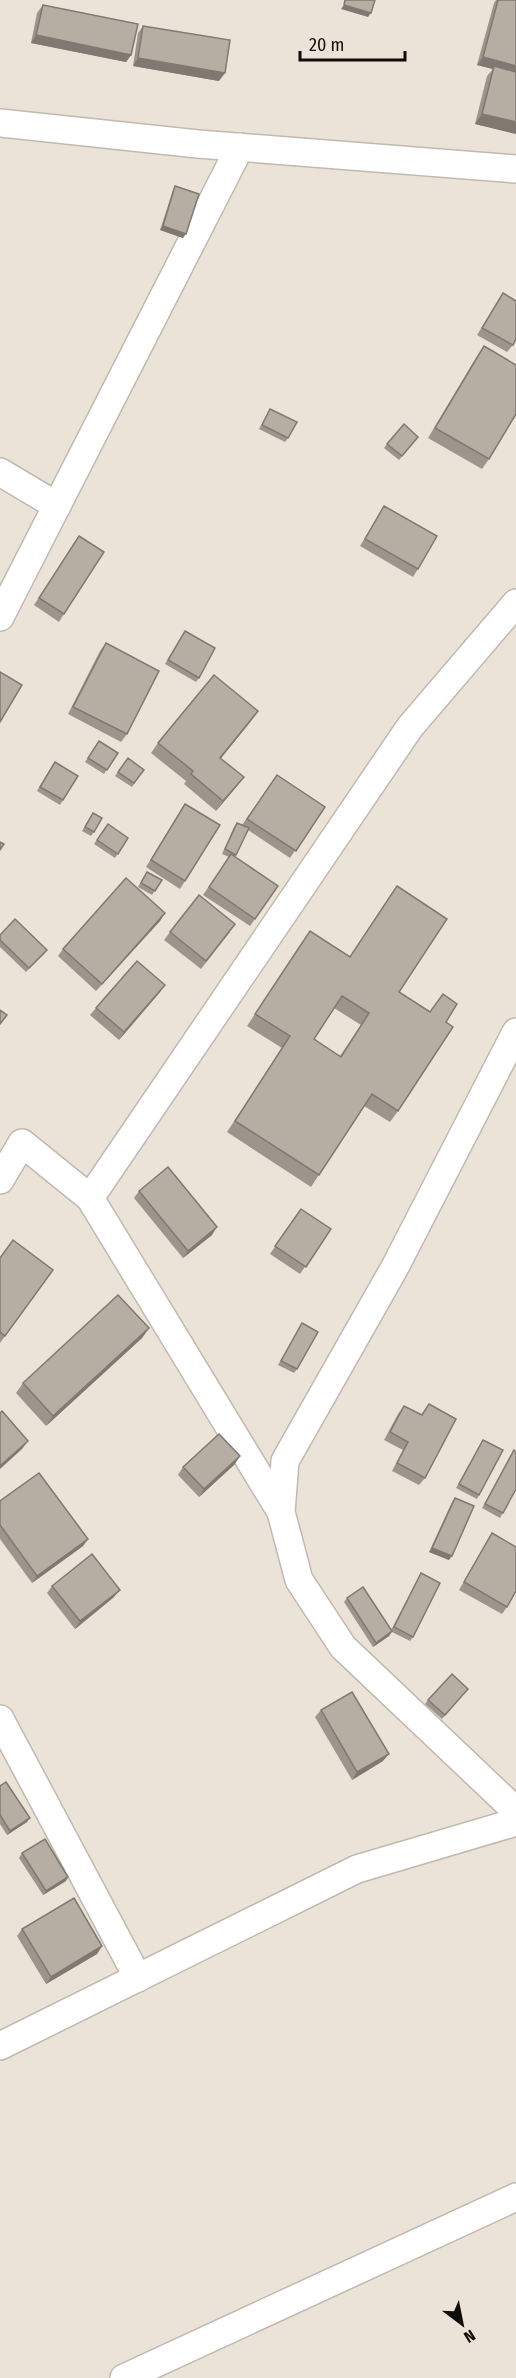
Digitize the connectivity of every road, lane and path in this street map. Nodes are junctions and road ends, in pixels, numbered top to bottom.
1 (0, 123) edge
2 (240, 147) junction
3 (516, 169) edge
4 (0, 472) edge
5 (57, 506) junction
6 (516, 603) edge
7 (0, 616) edge
8 (516, 1032) edge
9 (0, 1180) edge
10 (90, 1198) junction
11 (281, 1512) junction
12 (0, 1719) edge
13 (516, 1811) edge
14 (516, 1822) edge
15 (138, 1978) junction
16 (0, 2046) edge
17 (516, 2197) edge
18 (124, 2378) edge

1 - 2 street
2 - 3 street
2 - 5 street
4 - 5 street
5 - 7 street
6 - 10 street
8 - 11 street
9 - 10 street
10 - 11 street
11 - 13 street
12 - 15 street
14 - 15 street
15 - 16 street
17 - 18 street

